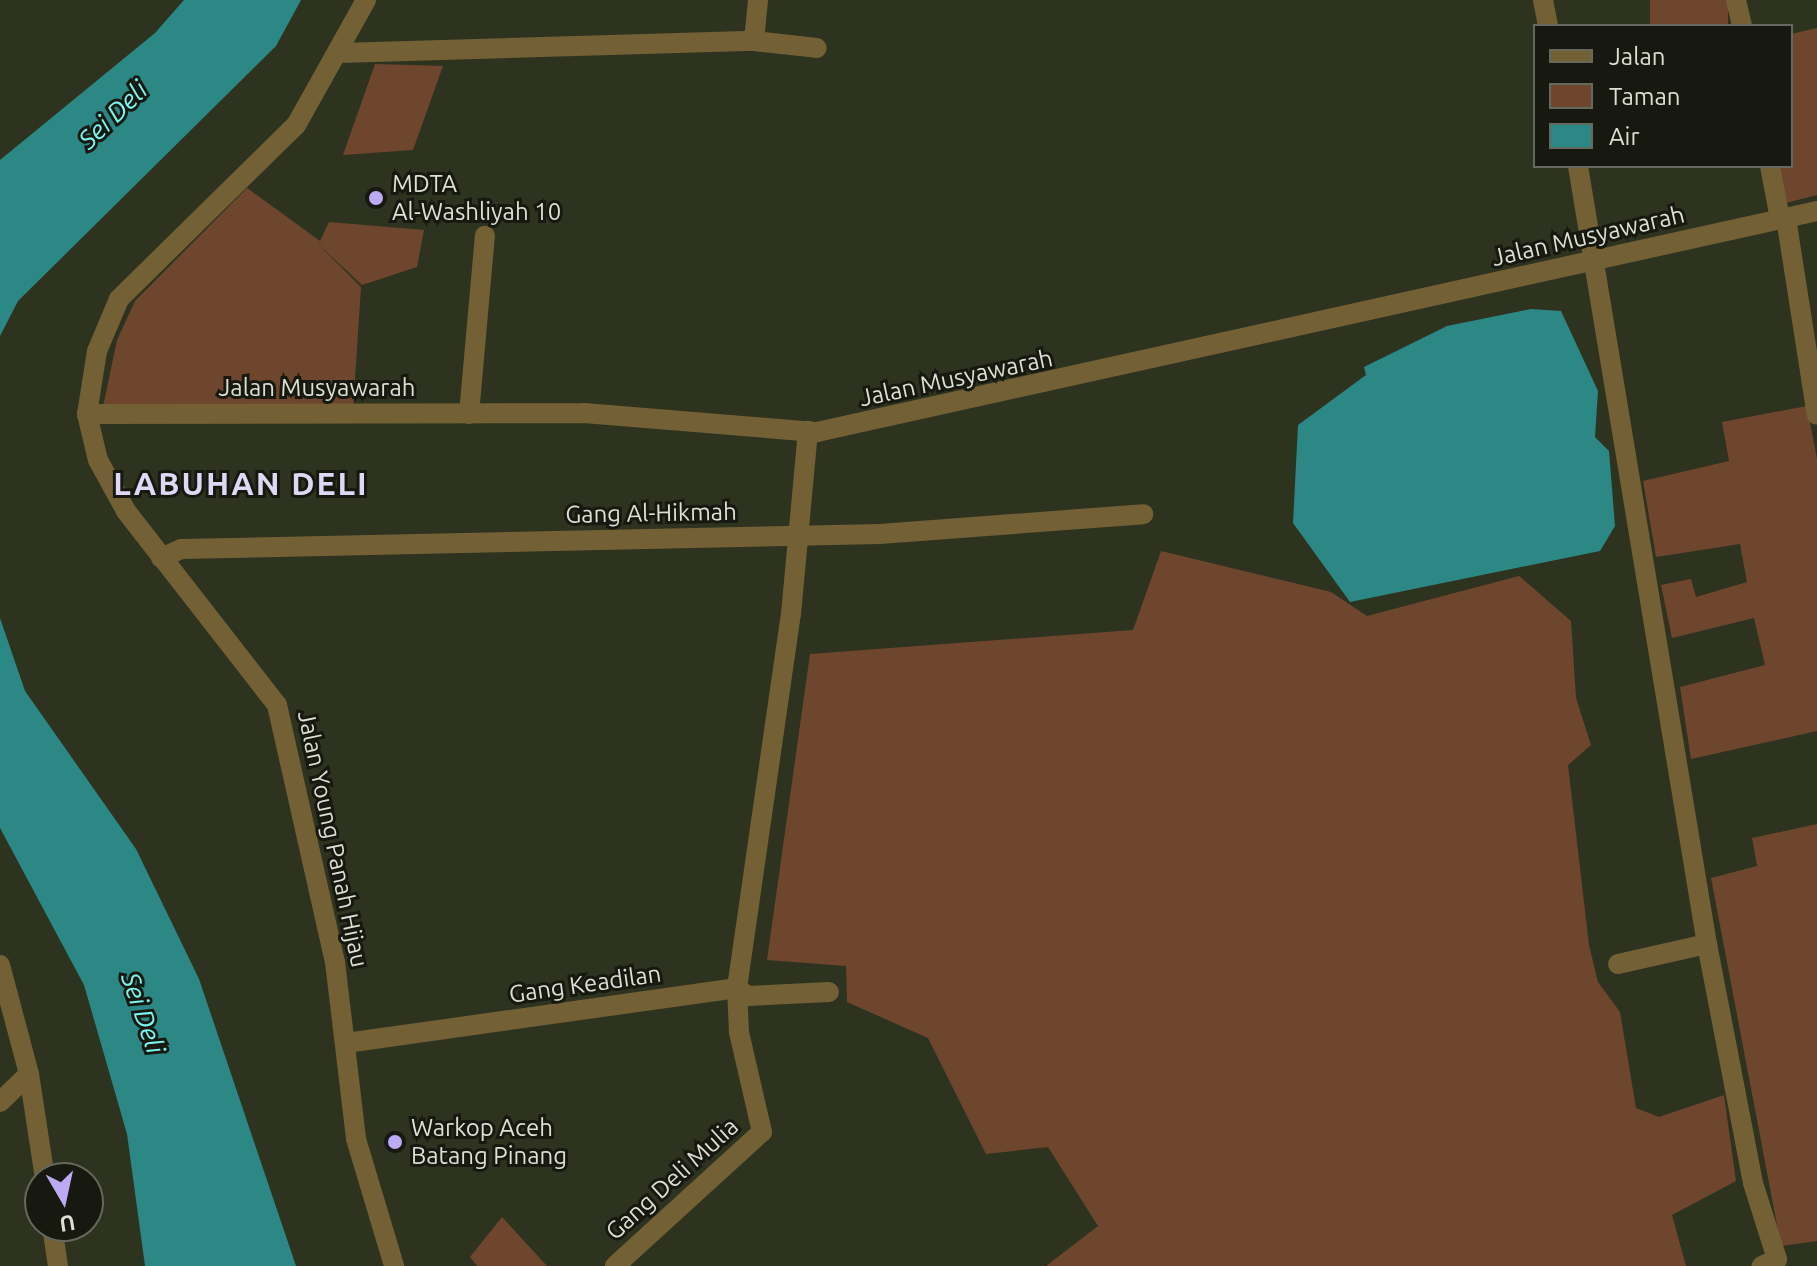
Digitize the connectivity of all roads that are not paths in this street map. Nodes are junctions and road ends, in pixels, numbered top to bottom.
1 (366, 0) edge
2 (758, 0) edge
3 (1543, 0) edge
4 (1736, 0) edge
5 (1548, 24) edge
6 (1742, 24) edge
7 (754, 41) junction
8 (817, 48) dead end
9 (340, 53) junction
10 (1578, 168) edge
11 (1770, 168) edge
12 (1817, 211) edge
13 (1783, 218) junction
14 (485, 236) dead end
15 (1593, 261) junction
16 (87, 414) junction
17 (469, 414) junction
18 (1817, 415) edge
19 (808, 431) junction
20 (1143, 514) dead end
21 (796, 536) junction
22 (161, 558) junction
23 (1707, 944) junction
24 (1618, 964) dead end
25 (0, 965) edge
26 (737, 988) junction
27 (829, 992) dead end
28 (346, 1043) junction
29 (29, 1074) junction
30 (0, 1102) edge
31 (43, 1162) edge
32 (54, 1242) edge
33 (58, 1266) edge
34 (394, 1266) edge
35 (615, 1266) edge
36 (1762, 1266) edge

1 - 9 street, Jalan Young Panah Hijau
2 - 7 street
3 - 5 street
4 - 6 street
7 - 8 street
7 - 9 street
9 - 16 street, Jalan Young Panah Hijau
10 - 15 street
11 - 13 street
12 - 13 street, Jalan Musyawarah
13 - 15 street, Jalan Musyawarah
13 - 18 street
14 - 17 street
15 - 19 street, Jalan Musyawarah
15 - 23 street
16 - 17 street, Jalan Musyawarah
16 - 22 street, Jalan Young Panah Hijau
17 - 19 street, Jalan Musyawarah
19 - 21 street
20 - 21 street, Gang Al-Hikmah
21 - 22 street, Gang Al-Hikmah
21 - 26 street
22 - 28 street, Jalan Young Panah Hijau
23 - 24 street
23 - 36 street
25 - 29 street
26 - 27 street, Gang Keadilan
26 - 28 street, Gang Keadilan
26 - 35 street, Gang Deli Mulia
28 - 34 street, Jalan Young Panah Hijau
29 - 30 street
29 - 31 street
32 - 33 street

